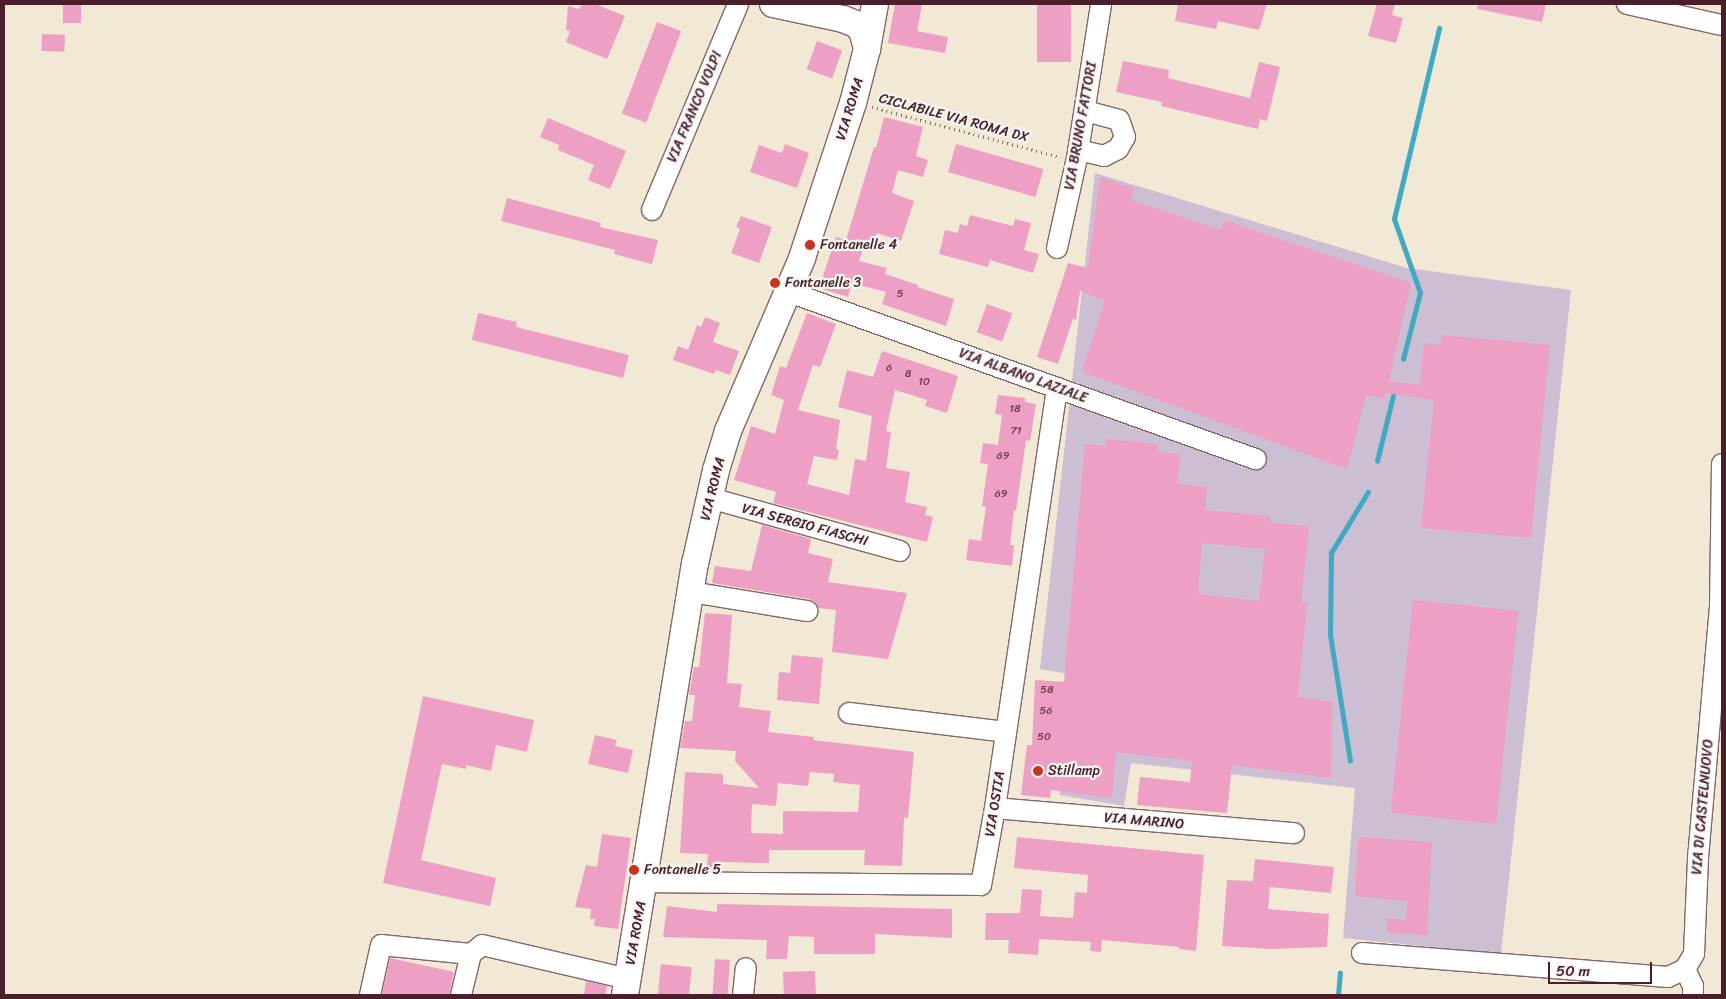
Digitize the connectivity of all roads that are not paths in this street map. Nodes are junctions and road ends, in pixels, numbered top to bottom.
1 (738, 4) edge
2 (773, 4) edge
3 (874, 4) edge
4 (1101, 4) edge
5 (1627, 4) edge
6 (843, 19) junction
7 (1722, 25) edge
8 (867, 49) junction
9 (1085, 111) junction
10 (1069, 154) junction
11 (652, 210) dead end
12 (1057, 248) dead end
13 (789, 292) junction
14 (1057, 388) junction
15 (1256, 459) dead end
16 (1722, 464) edge
17 (710, 498) junction
18 (900, 551) dead end
19 (691, 592) junction
20 (807, 611) dead end
21 (849, 714) dead end
22 (1006, 732) junction
23 (995, 808) junction
24 (1294, 833) dead end
25 (645, 882) junction
26 (1362, 953) dead end
27 (470, 954) junction
28 (746, 968) dead end
29 (1685, 969) junction
30 (626, 987) edge
31 (370, 995) edge
32 (461, 995) edge
33 (743, 995) edge
34 (1693, 995) edge

1 - 11 street, VIA FRANCO VOLPI
2 - 6 main road
3 - 6 main road
3 - 8 main road, VIA ROMA
4 - 9 street, VIA BRUNO FATTORI
5 - 7 street
6 - 8 main road
8 - 13 main road, VIA ROMA
9 - 10 street, VIA BRUNO FATTORI
9 - 10 street
10 - 12 street, VIA BRUNO FATTORI
13 - 14 street, VIA ALBANO LAZIALE
13 - 17 main road, VIA ROMA
14 - 15 street, VIA ALBANO LAZIALE
14 - 22 street, VIA OSTIA
16 - 29 street, VIA DI CASTELNUOVO
17 - 18 street, VIA SERGIO FIASCHI
17 - 19 main road, VIA ROMA
19 - 20 street
19 - 25 main road, VIA ROMA
21 - 22 street
22 - 23 street, VIA OSTIA
23 - 24 street, VIA MARINO
23 - 25 street, VIA OSTIA
25 - 30 main road, VIA ROMA
26 - 29 street
27 - 30 street
27 - 31 street
27 - 32 street
28 - 33 street
29 - 34 street

